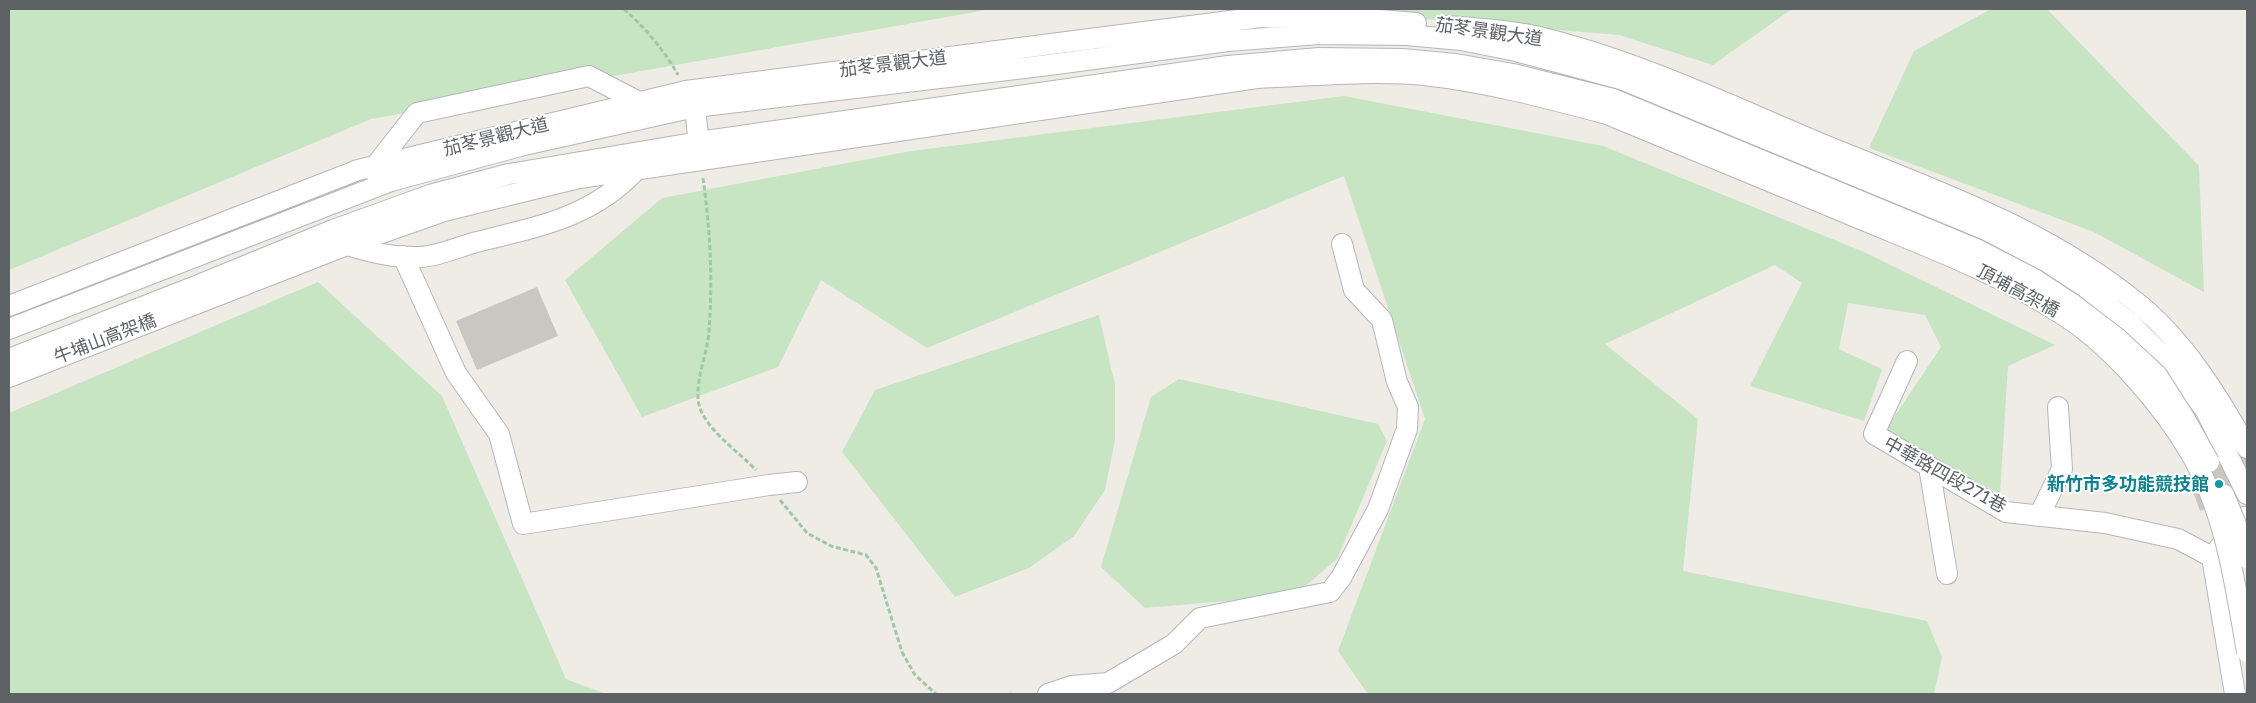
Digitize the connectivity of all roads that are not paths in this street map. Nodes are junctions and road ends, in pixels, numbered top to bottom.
1 (1623, 71) junction
2 (691, 99) junction
3 (639, 102) junction
4 (1610, 107) junction
5 (700, 150) junction
6 (375, 166) junction
7 (637, 169) junction
8 (359, 193) junction
9 (1342, 244) dead end
10 (347, 245) junction
11 (403, 256) junction
12 (199, 294) junction
13 (9, 306) edge
14 (164, 316) junction
15 (100, 324) junction
16 (9, 329) edge
17 (9, 359) edge
18 (1907, 361) dead end
19 (9, 377) edge
20 (2058, 407) dead end
21 (2247, 448) edge
22 (1929, 467) junction
23 (797, 482) dead end
24 (2247, 494) edge
25 (2038, 516) junction
26 (2247, 517) edge
27 (2212, 557) junction
28 (2247, 558) edge
29 (1947, 574) dead end
30 (2247, 652) edge
31 (1048, 694) edge
32 (2235, 694) edge

1 - 2 street, 茄苳景觀大道
1 - 21 street
1 - 24 street, 頂埔高架橋
2 - 3 street, 茄苳景觀大道
2 - 5 street
2 - 8 street, 茄苳景觀大道
3 - 6 street, 茄苳景觀大道
3 - 6 street
4 - 5 street, 茄苳景觀大道
4 - 28 street, 頂埔高架橋, bridge
4 - 30 street, 頂埔高架橋, bridge
5 - 7 street, 茄苳景觀大道
5 - 12 street, 茄苳景觀大道
6 - 8 street
6 - 13 street, 茄苳景觀大道
7 - 10 street, 茄苳景觀大道
7 - 11 street
8 - 16 street, 茄苳景觀大道
9 - 31 street
10 - 11 street
10 - 12 street, 茄苳景觀大道
11 - 23 street
12 - 14 street, 牛埔山高架橋
12 - 15 street, 牛埔山高架橋
14 - 15 street
14 - 19 street, 牛埔山高架橋
15 - 17 street, 牛埔山高架橋
18 - 22 street, 中華路四段271巷
20 - 25 street
22 - 25 street, 中華路四段271巷
22 - 29 street
25 - 27 street, 中華路四段271巷
26 - 27 street
27 - 32 street

